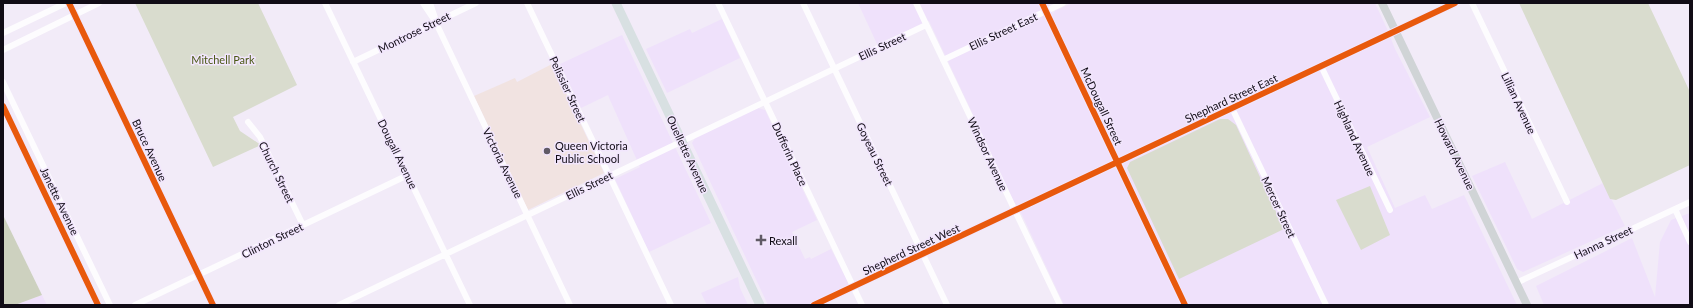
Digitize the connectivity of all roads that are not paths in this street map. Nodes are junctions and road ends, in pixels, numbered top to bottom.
1 (68, 3) edge
2 (99, 3) edge
3 (325, 3) edge
4 (423, 3) edge
5 (430, 3) edge
6 (476, 3) edge
7 (527, 3) edge
8 (616, 3) edge
9 (718, 3) edge
10 (803, 3) edge
11 (916, 3) edge
12 (1042, 3) edge
13 (1062, 3) edge
14 (1382, 3) edge
15 (1455, 3) edge
16 (1472, 3) edge
17 (1045, 11) junction
18 (75, 15) junction
19 (436, 22) junction
20 (926, 25) junction
21 (1396, 31) junction
22 (3, 33) edge
23 (3, 50) edge
24 (943, 60) junction
25 (353, 62) junction
26 (1321, 66) junction
27 (834, 68) junction
28 (3, 82) edge
29 (765, 102) junction
30 (3, 106) edge
31 (1232, 108) junction
32 (248, 122) dead end
33 (682, 141) junction
34 (1117, 163) junction
35 (408, 175) junction
36 (609, 176) junction
37 (1567, 202) dead end
38 (1690, 202) edge
39 (1674, 209) junction
40 (1390, 210) dead end
41 (1015, 211) junction
42 (528, 215) junction
43 (303, 225) junction
44 (1690, 242) edge
45 (446, 254) junction
46 (923, 254) junction
47 (199, 275) junction
48 (1516, 283) junction
49 (853, 287) junction
50 (98, 305) edge
51 (110, 305) edge
52 (136, 305) edge
53 (213, 305) edge
54 (339, 305) edge
55 (470, 305) edge
56 (570, 305) edge
57 (671, 305) edge
58 (760, 305) edge
59 (814, 305) edge
60 (862, 305) edge
61 (947, 305) edge
62 (1060, 305) edge
63 (1185, 305) edge
64 (1326, 305) edge
65 (1527, 305) edge

1 - 18 street, Bruce Avenue
1 - 22 street
2 - 18 street
3 - 25 street, Dougall Avenue
4 - 19 street, Victoria Avenue
5 - 19 street, Victoria Avenue
6 - 19 street, Montrose Street
7 - 36 street, Pelissier Street
8 - 33 main road, Ouellette Avenue
9 - 29 street, Dufferin Place
10 - 27 street, Goyeau Street
11 - 20 street, Windsor Avenue
12 - 17 street, McDougall Street
13 - 17 street, Ellis Street East
14 - 21 main road, Howard Avenue
15 - 21 street, Shephard Street East
16 - 37 street, Lillian Avenue
17 - 24 street, Ellis Street East
17 - 34 street, McDougall Street
18 - 23 street
18 - 47 street, Bruce Avenue
19 - 25 street, Montrose Street
19 - 42 street, Victoria Avenue
20 - 24 street, Windsor Avenue
20 - 27 street, Ellis Street
21 - 26 street, Shephard Street East
21 - 48 main road, Howard Avenue
24 - 41 street, Windsor Avenue
25 - 35 street, Dougall Avenue
26 - 31 street, Shephard Street East
26 - 40 street, Highland Avenue
27 - 29 street, Ellis Street
27 - 46 street, Goyeau Street
28 - 51 street, Janette Avenue
29 - 33 street, Ellis Street
29 - 49 street, Dufferin Place
30 - 50 street, Janette Avenue
31 - 34 street, Shephard Street East
31 - 64 street, Mercer Street
32 - 43 street, Church Street
33 - 36 street, Ellis Street
33 - 58 main road, Ouellette Avenue
34 - 41 street, Shephard Street East
34 - 63 street, McDougall Street
35 - 43 street, Clinton Street
35 - 45 street, Dougall Avenue
36 - 42 street, Ellis Street
36 - 57 street, Pelissier Street
38 - 39 street, Hanna Street
39 - 44 street
39 - 48 street, Hanna Street
41 - 46 street, Shepherd Street West
41 - 62 street, Windsor Avenue
42 - 45 street, Ellis Street
42 - 56 street, Victoria Avenue
43 - 47 street, Clinton Street
45 - 54 street, Ellis Street
45 - 55 street, Dougall Avenue
46 - 49 street, Shepherd Street West
46 - 61 street, Goyeau Street
47 - 52 street, Clinton Street
47 - 53 street, Bruce Avenue
48 - 65 main road, Howard Avenue
49 - 59 street, Shepherd Street West
49 - 60 street, Dufferin Place

